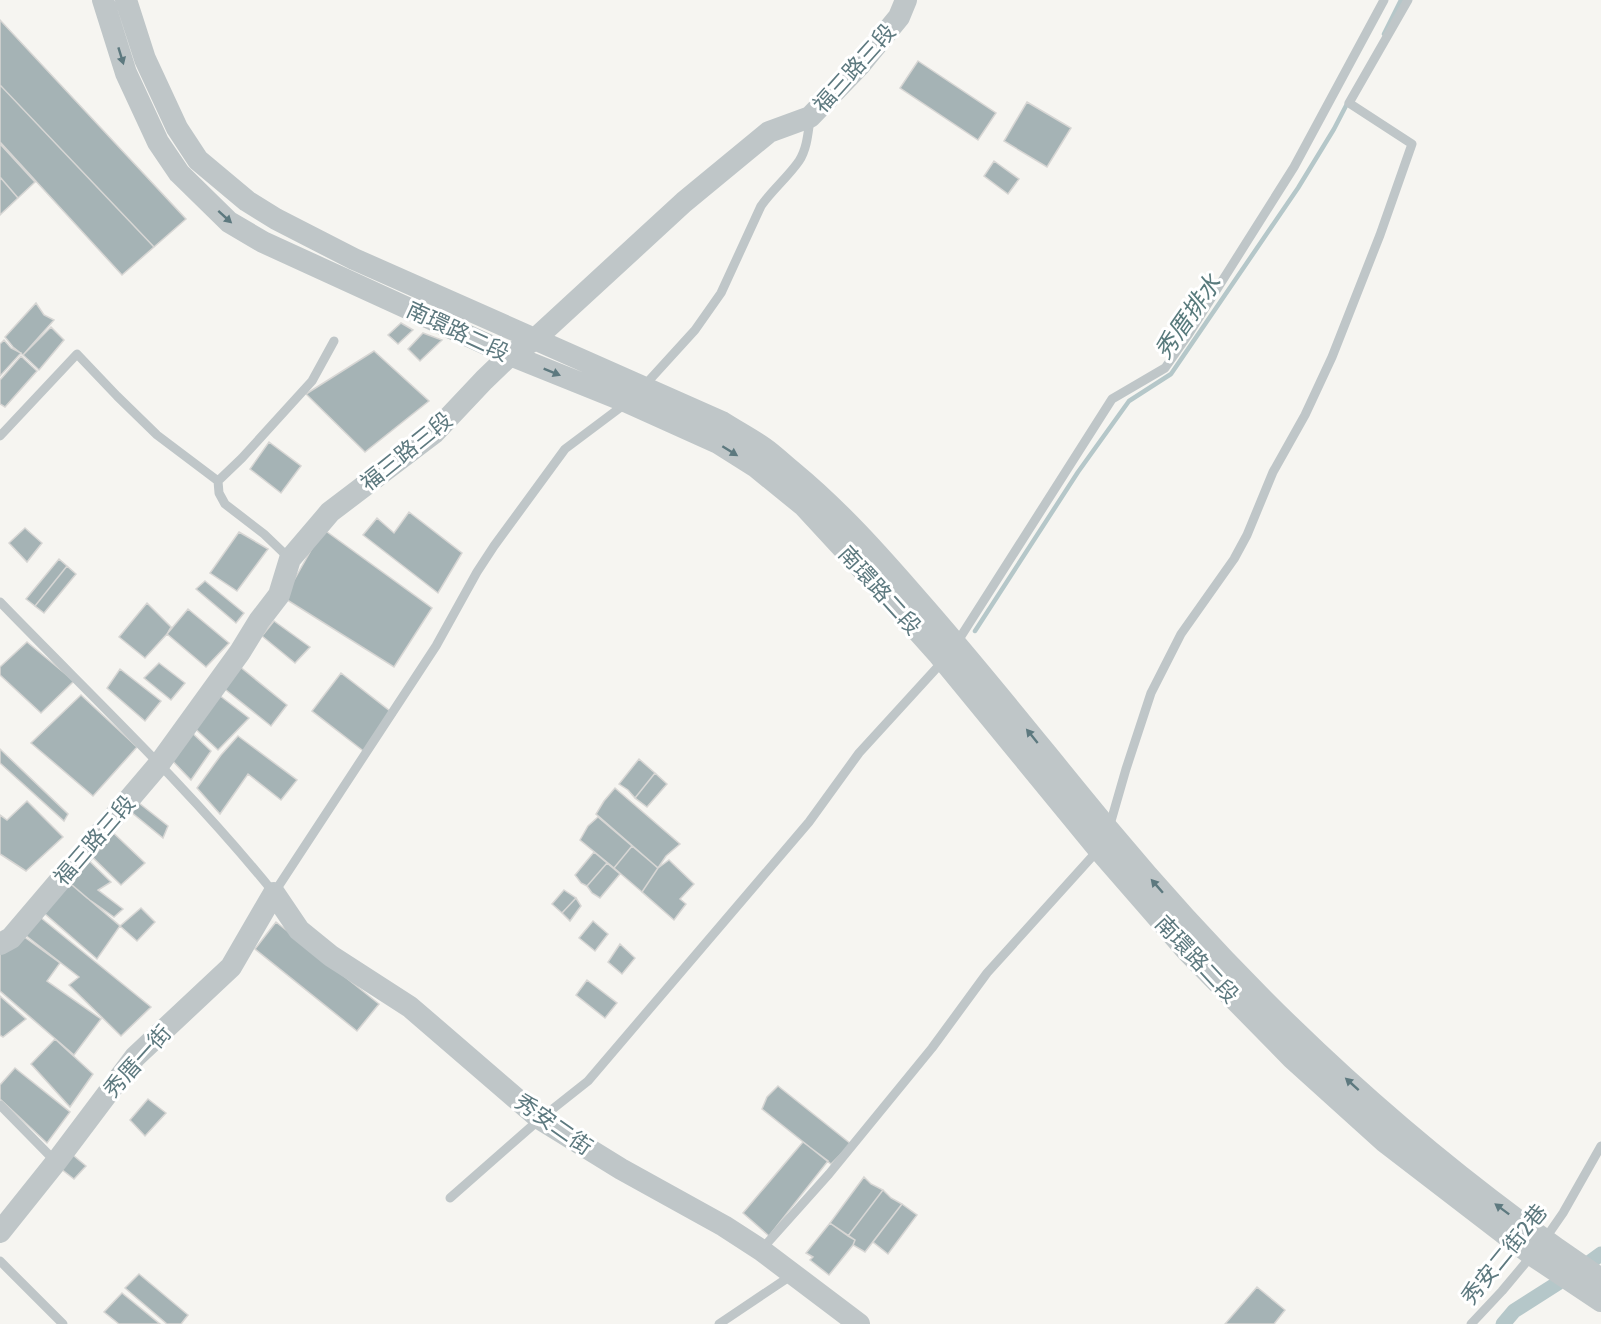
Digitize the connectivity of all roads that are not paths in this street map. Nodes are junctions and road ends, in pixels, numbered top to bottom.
1 (103, 0) edge
2 (126, 0) edge
3 (906, 0) edge
4 (1384, 0) edge
5 (1408, 0) edge
6 (1376, 14) junction
7 (1395, 22) junction
8 (810, 117) junction
9 (534, 340) junction
10 (334, 341) dead end
11 (510, 355) junction
12 (635, 394) junction
13 (0, 436) edge
14 (218, 481) junction
15 (290, 559) junction
16 (0, 602) edge
17 (950, 652) junction
18 (159, 764) junction
19 (1108, 830) junction
20 (1099, 850) junction
21 (274, 893) junction
22 (0, 944) edge
23 (0, 1105) edge
24 (540, 1119) junction
25 (1601, 1146) edge
26 (56, 1162) junction
27 (450, 1198) dead end
28 (0, 1232) edge
29 (1538, 1248) junction
30 (761, 1250) junction
31 (0, 1261) edge
32 (793, 1274) junction
33 (1601, 1280) edge
34 (1601, 1301) edge
35 (63, 1324) edge
36 (719, 1324) edge
37 (859, 1324) edge
38 (1472, 1324) edge

1 -> 11 street, 南環路二段
2 - 9 street, 南環路二段
3 - 8 street, 福三路三段
4 - 6 lane
5 - 7 lane
6 - 7 lane
6 - 17 lane
7 - 19 lane
8 - 9 street, 福三路三段
8 - 12 lane
9 - 11 street, 福三路三段
9 - 12 street, 南環路二段
10 - 14 lane
11 -> 12 street, 南環路二段
11 - 15 street, 福三路三段
12 - 17 street, 南環路二段
12 - 21 lane
13 - 14 lane
14 - 15 lane
15 - 18 street, 福三路三段
16 - 18 lane
19 -> 17 street, 南環路二段
17 - 20 street, 南環路二段
17 - 24 lane
18 - 21 lane
18 - 22 street, 福三路三段
19 - 20 lane
29 -> 19 street, 南環路二段
20 - 29 street, 南環路二段
20 - 30 lane
21 - 24 street, 秀安二街
21 - 26 street, 秀厝一街
23 - 26 lane
24 - 27 lane
24 - 30 street, 秀安二街
25 - 29 lane, 秀安二街2巷
26 - 28 street, 秀厝一街
29 - 33 street, 南環路二段
29 - 34 street, 南環路二段
29 - 38 lane, 秀安二街2巷
30 - 32 street, 秀安二街
31 - 35 lane
32 - 36 lane
32 - 37 street, 秀安二街

